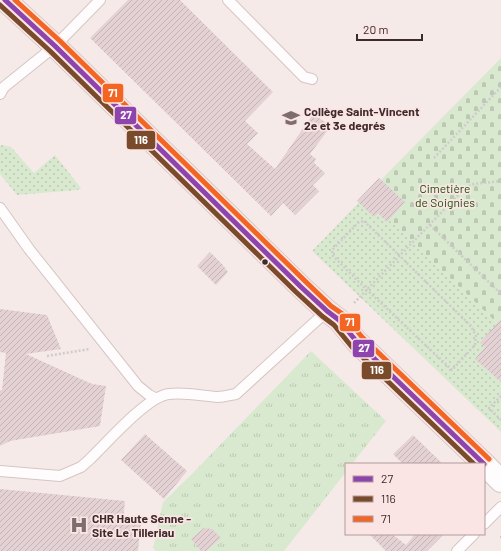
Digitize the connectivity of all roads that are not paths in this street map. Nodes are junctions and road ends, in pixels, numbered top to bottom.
1 (100, 0) edge
2 (228, 0) edge
3 (4, 6) edge
4 (54, 46) junction
5 (312, 79) dead end
6 (1, 90) edge
7 (0, 208) edge
8 (333, 316) junction
9 (155, 398) junction
10 (483, 463) edge
11 (485, 465) edge
12 (0, 471) edge
13 (501, 481) edge
14 (501, 507) edge
15 (485, 523) edge
16 (473, 535) edge
17 (457, 551) edge

1 - 4 lane
2 - 5 lane
3 - 4 street
4 - 6 lane
4 - 8 street
7 - 9 lane
8 - 9 lane
8 - 10 street
9 - 12 lane
11 - 13 street
14 - 15 lane
16 - 17 lane

